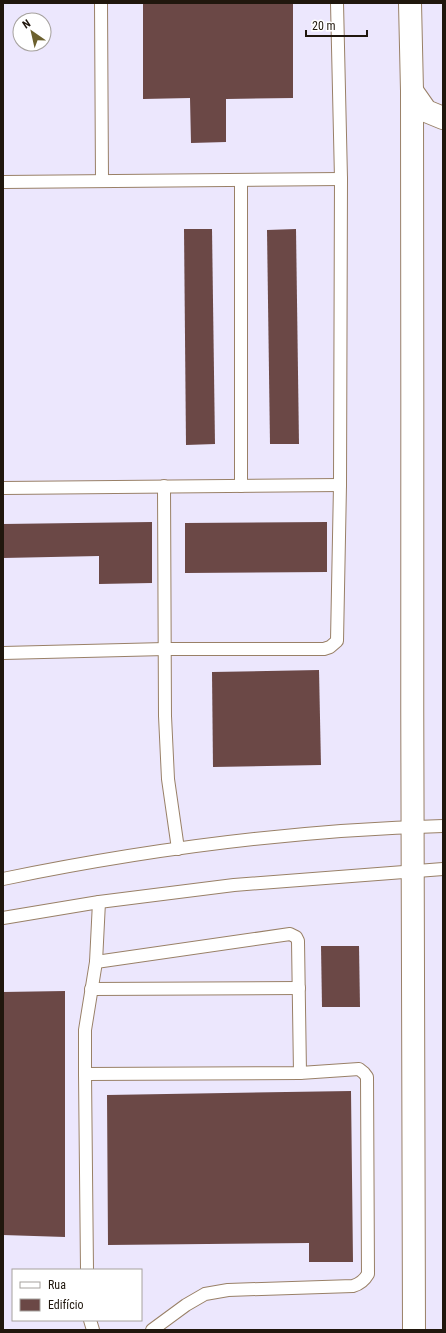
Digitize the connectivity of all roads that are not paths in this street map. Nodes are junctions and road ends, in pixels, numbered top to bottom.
1 (101, 3) edge
2 (337, 3) edge
3 (410, 3) edge
4 (412, 91) junction
5 (443, 118) edge
6 (341, 179) junction
7 (241, 180) junction
8 (102, 181) junction
9 (3, 182) edge
10 (340, 485) junction
11 (164, 486) junction
12 (241, 486) junction
13 (3, 488) edge
14 (165, 649) junction
15 (3, 653) edge
16 (443, 826) edge
17 (413, 827) junction
18 (178, 848) junction
19 (443, 869) edge
20 (413, 870) junction
21 (3, 878) edge
22 (99, 902) junction
23 (3, 918) edge
24 (96, 962) junction
25 (299, 988) junction
26 (91, 989) junction
27 (300, 1073) junction
28 (85, 1074) junction
29 (87, 1269) edge
30 (152, 1330) edge
31 (414, 1330) edge

1 - 8 lane
2 - 6 lane
3 - 4 street
4 - 5 street
4 - 17 street
6 - 7 lane
6 - 10 lane
7 - 8 lane
7 - 12 lane
8 - 9 lane
10 - 12 lane
10 - 14 lane
11 - 12 lane
11 - 13 lane
11 - 14 lane
14 - 15 lane
14 - 18 lane
16 - 17 lane
17 - 18 lane
17 - 20 street
18 - 21 lane
19 - 20 lane
20 - 22 lane
20 - 31 street
22 - 23 lane
22 - 24 lane
24 - 25 lane
24 - 26 lane
25 - 26 lane
25 - 27 lane
26 - 28 lane
27 - 28 lane
27 - 30 lane
28 - 29 lane

